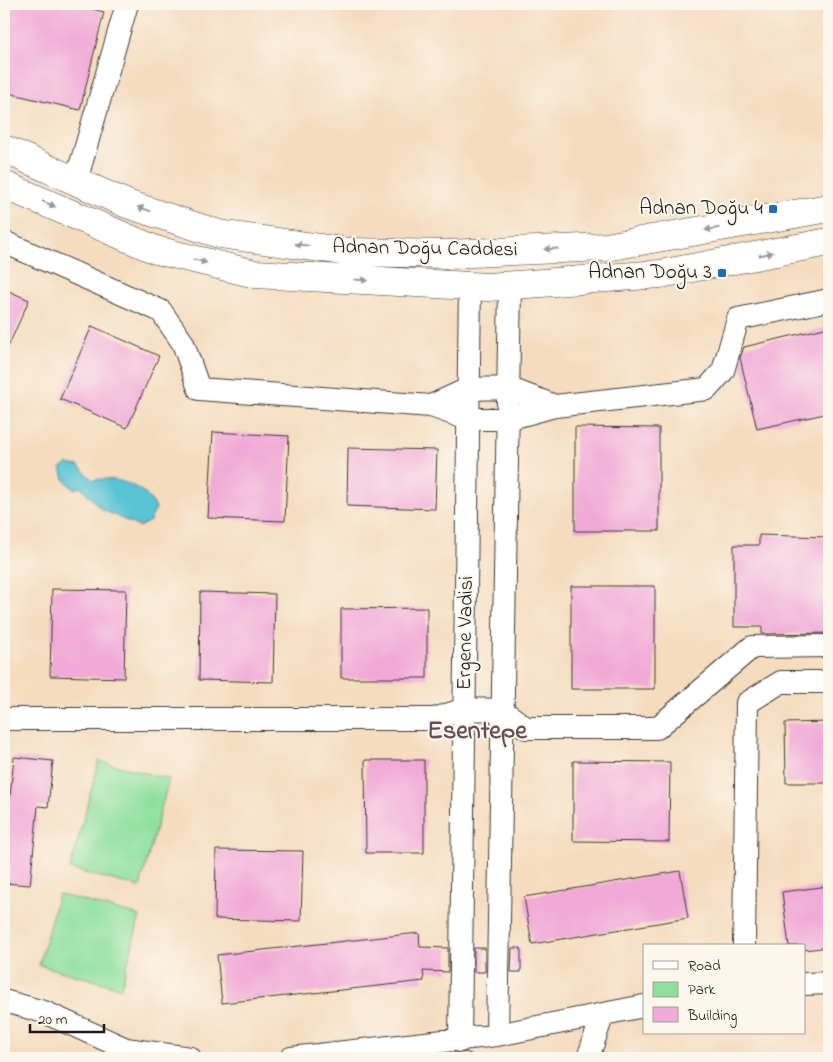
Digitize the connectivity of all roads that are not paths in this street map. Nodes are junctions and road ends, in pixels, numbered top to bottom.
1 (127, 4) edge
2 (4, 149) edge
3 (76, 181) junction
4 (4, 184) edge
5 (829, 208) edge
6 (4, 242) edge
7 (829, 242) edge
8 (510, 285) junction
9 (470, 286) junction
10 (829, 300) edge
11 (508, 388) junction
12 (468, 389) junction
13 (431, 406) junction
14 (555, 406) junction
15 (468, 419) junction
16 (508, 419) junction
17 (829, 646) edge
18 (829, 682) edge
19 (465, 709) junction
20 (502, 710) junction
21 (4, 719) edge
22 (434, 719) junction
23 (526, 728) junction
24 (464, 741) junction
25 (501, 741) junction
26 (744, 944) edge
27 (829, 983) edge
28 (806, 984) edge
29 (4, 1000) edge
30 (643, 1006) edge
31 (603, 1014) junction
32 (497, 1035) junction
33 (460, 1041) junction
34 (102, 1049) edge
35 (190, 1058) edge
36 (291, 1058) edge
37 (588, 1058) edge

1 - 3 street
2 - 3 main road, Adnan Doğu Caddesi
5 -> 3 main road, Adnan Doğu Caddesi
4 -> 9 main road, Adnan Doğu Caddesi
6 - 13 street
8 -> 7 main road, Adnan Doğu Caddesi
8 - 9 main road, Adnan Doğu Caddesi
8 - 11 street, Ergene Vadisi
9 - 12 street, Ergene Vadisi
10 - 14 street
11 - 12 street
11 - 14 street
11 - 16 street, Ergene Vadisi
12 - 13 street
12 - 15 street, Ergene Vadisi
13 - 15 street
14 - 16 street
15 - 16 street
15 - 19 street, Ergene Vadisi
16 - 20 street, Ergene Vadisi
17 - 23 street
18 - 26 street
19 - 20 street
19 - 22 street
19 - 24 street, Ergene Vadisi
20 - 23 street
20 - 25 street, Ergene Vadisi
21 - 22 street
22 - 24 street
23 - 25 street
24 - 25 street
24 - 33 street, Ergene Vadisi
25 - 32 street, Ergene Vadisi
27 - 28 street
29 - 34 street
30 - 31 street
31 - 32 street
31 - 37 street
32 - 33 street
33 - 36 street
34 - 35 street

